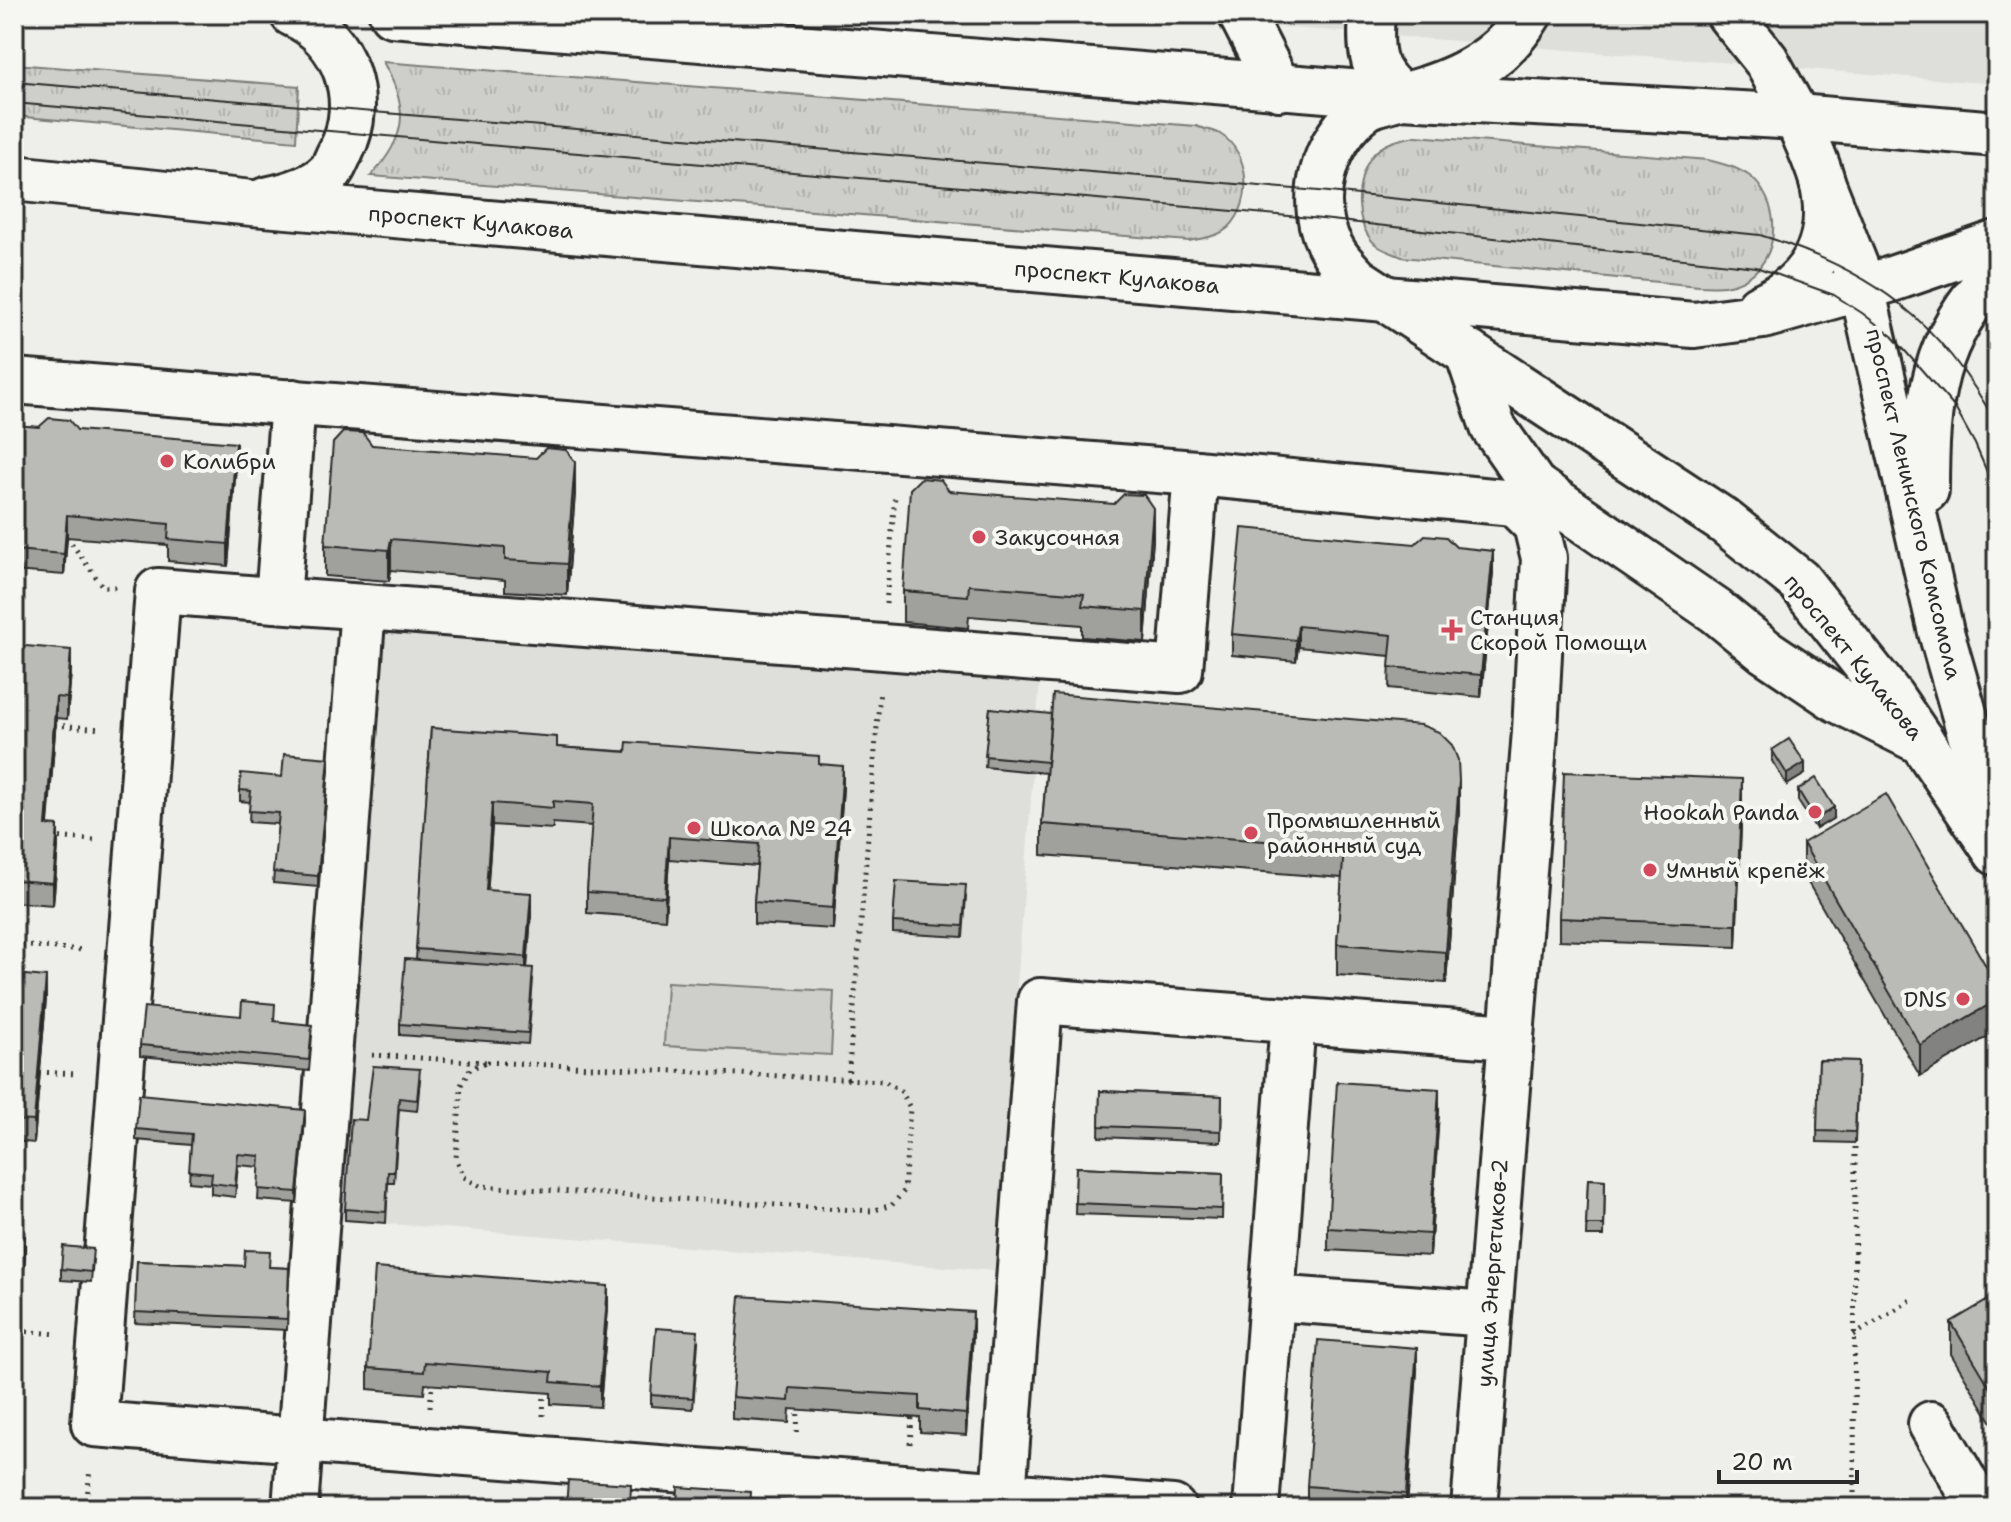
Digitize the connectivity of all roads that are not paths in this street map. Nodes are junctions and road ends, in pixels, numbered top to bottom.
1 (293, 14) edge
2 (392, 14) edge
3 (1241, 14) edge
4 (1372, 14) edge
5 (1529, 14) edge
6 (1729, 14) edge
7 (481, 17) edge
8 (1279, 88) junction
9 (1401, 96) junction
10 (1797, 117) junction
11 (1997, 134) edge
12 (14, 178) edge
13 (1822, 182) junction
14 (252, 203) junction
15 (1997, 243) edge
16 (1997, 272) edge
17 (1862, 287) junction
18 (1385, 300) junction
19 (1694, 325) junction
20 (1468, 353) junction
21 (14, 381) edge
22 (293, 402) junction
23 (1196, 473) junction
24 (278, 600) junction
25 (363, 607) junction
26 (1941, 632) junction
27 (1922, 742) junction
28 (1997, 829) edge
29 (1997, 853) edge
30 (1293, 1021) junction
31 (1510, 1037) junction
32 (1272, 1298) junction
33 (1489, 1314) junction
34 (1931, 1424) dead end
35 (300, 1440) junction
36 (1002, 1501) edge
37 (295, 1508) edge
38 (1173, 1508) edge
39 (1256, 1508) edge
40 (1474, 1508) edge
41 (1980, 1508) edge

1 - 14 main road
2 - 7 main road
3 - 8 main road
4 - 9 main road
5 - 9 main road
6 - 10 main road
7 - 8 main road
8 - 9 main road
9 - 10 main road
9 - 18 main road
10 - 11 main road
10 - 13 main road
12 - 14 main road, проспект Кулакова
13 - 17 main road, проспект Ленинского Комсомола
13 - 19 main road
14 - 18 main road, проспект Кулакова
15 - 17 main road
16 - 26 main road
17 - 19 main road
17 - 26 main road, проспект Ленинского Комсомола
18 - 19 main road
18 - 20 main road, проспект Кулакова
20 - 27 main road, проспект Кулакова
20 - 27 main road
21 - 22 main road, улица Энергетиков-2
22 - 23 main road, улица Энергетиков-2
22 - 24 main road
23 - 25 main road
23 - 31 main road, улица Энергетиков-2
24 - 25 main road
24 - 35 main road
25 - 35 main road
26 - 28 main road, проспект Ленинского Комсомола
27 - 29 main road, проспект Кулакова
30 - 31 main road
30 - 32 main road
30 - 36 main road
31 - 33 main road, улица Энергетиков-2
32 - 33 main road
32 - 39 main road
33 - 40 main road, улица Энергетиков-2
34 - 41 main road
35 - 36 main road
35 - 37 main road
36 - 38 main road

